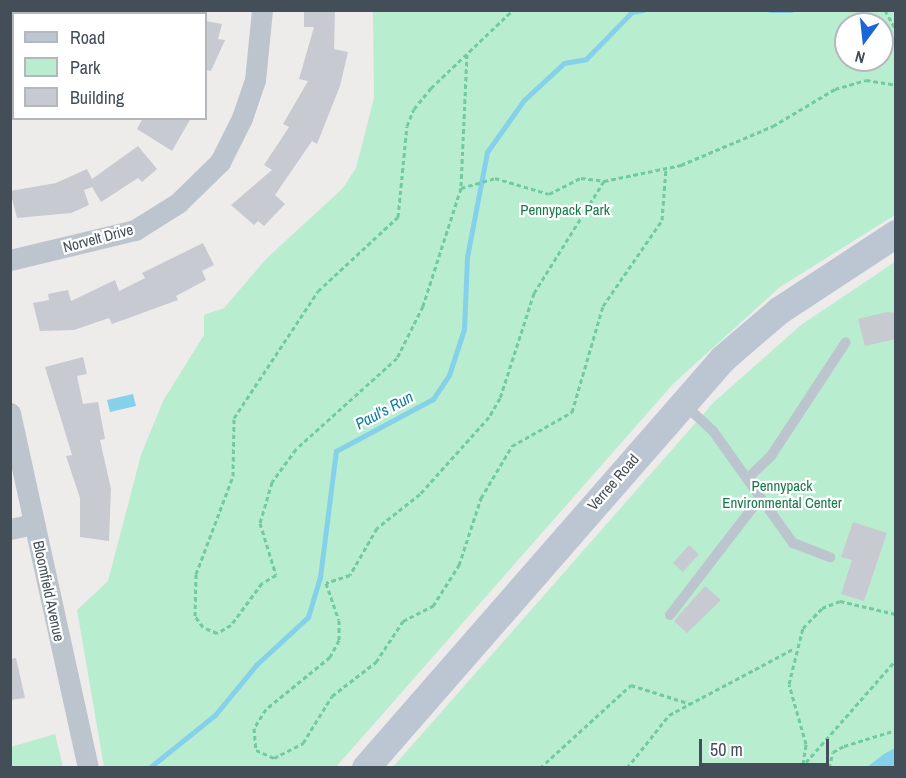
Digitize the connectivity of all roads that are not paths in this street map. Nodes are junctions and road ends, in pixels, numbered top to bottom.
1 (262, 10) edge
2 (896, 234) edge
3 (10, 260) edge
4 (846, 342) dead end
5 (682, 403) junction
6 (10, 413) edge
7 (17, 477) edge
8 (747, 479) junction
9 (760, 498) junction
10 (34, 524) junction
11 (10, 529) edge
12 (830, 557) dead end
13 (670, 615) dead end
14 (88, 768) edge
15 (366, 768) edge

1 - 3 street, Norvelt Drive
2 - 5 main road, Verree Road
4 - 8 lane
5 - 8 lane
5 - 15 main road, Verree Road
6 - 7 street, Bloomfield Avenue
7 - 10 street, Bloomfield Avenue
8 - 9 lane
9 - 12 lane
9 - 13 lane
10 - 11 street
10 - 14 street, Bloomfield Avenue

